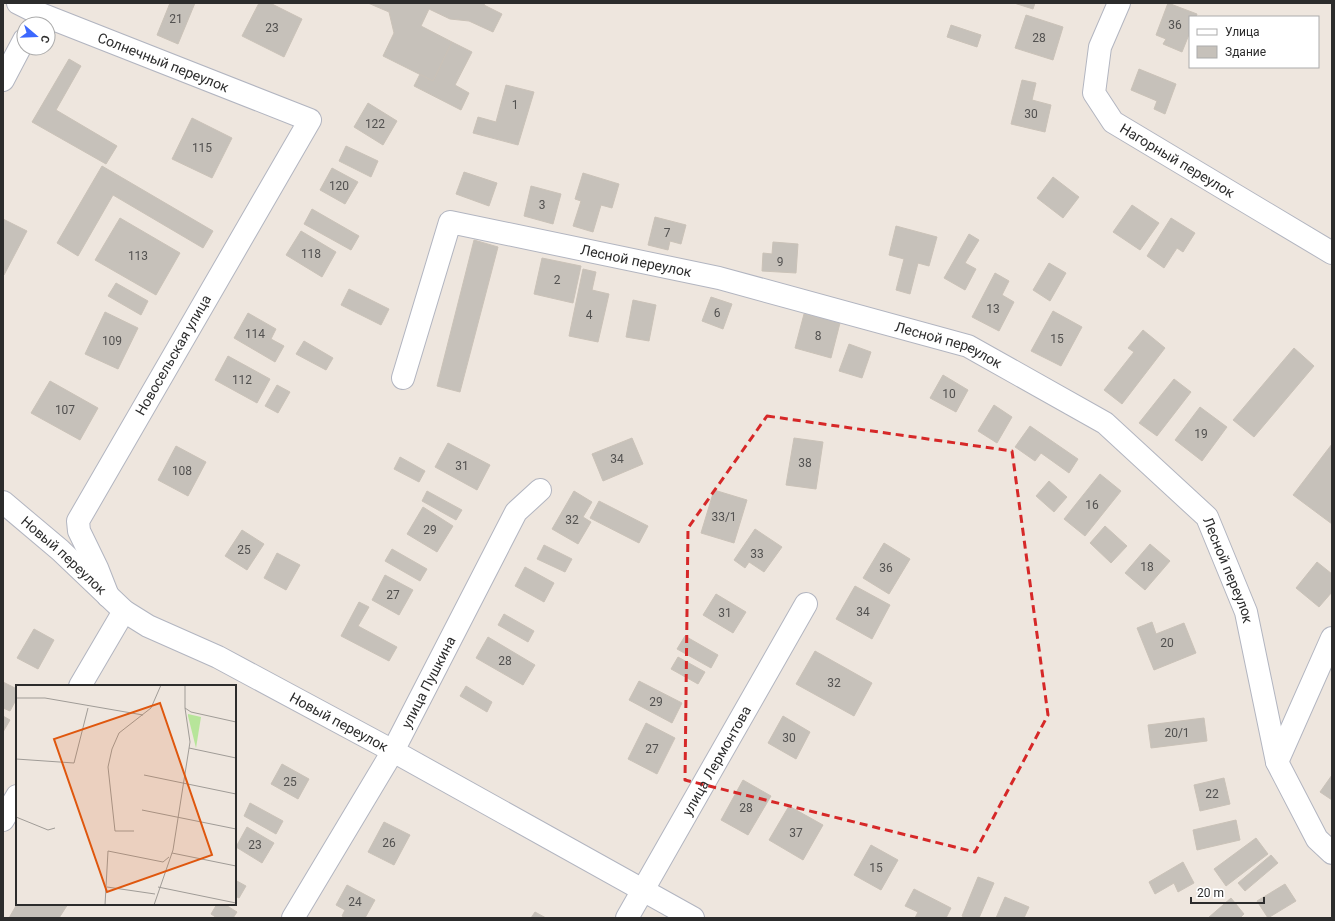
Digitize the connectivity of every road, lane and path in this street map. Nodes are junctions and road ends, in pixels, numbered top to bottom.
1 (18, 3) edge
2 (1119, 3) edge
3 (33, 16) edge
4 (56, 26) edge
5 (16, 55) edge
6 (3, 80) edge
7 (310, 120) joint
8 (1332, 253) edge
9 (403, 378) dead end
10 (540, 490) dead end
11 (3, 502) edge
12 (108, 596) junction
13 (806, 604) dead end
14 (124, 611) junction
15 (1332, 638) edge
16 (81, 685) edge
17 (393, 751) junction
18 (1277, 762) junction
19 (16, 798) edge
20 (3, 820) edge
21 (1332, 853) edge
22 (642, 891) junction
23 (293, 918) edge
24 (627, 918) edge
25 (693, 918) edge

1 - 3 street, Солнечный переулок
2 - 8 street, Нагорный переулок
4 - 7 street, Солнечный переулок
5 - 6 street
7 - 12 street, Новосельская улица
9 - 18 street, Лесной переулок
10 - 17 street, улица Пушкина
11 - 12 street, Новый переулок
12 - 14 street, Новый переулок
13 - 22 street, улица Лермонтова
14 - 16 street
14 - 17 street, Новый переулок
15 - 18 street
17 - 22 street, Новый переулок
17 - 23 street, улица Пушкина
18 - 21 street, Лесной переулок
19 - 20 street
22 - 24 street, улица Лермонтова
22 - 25 street, Новый переулок

